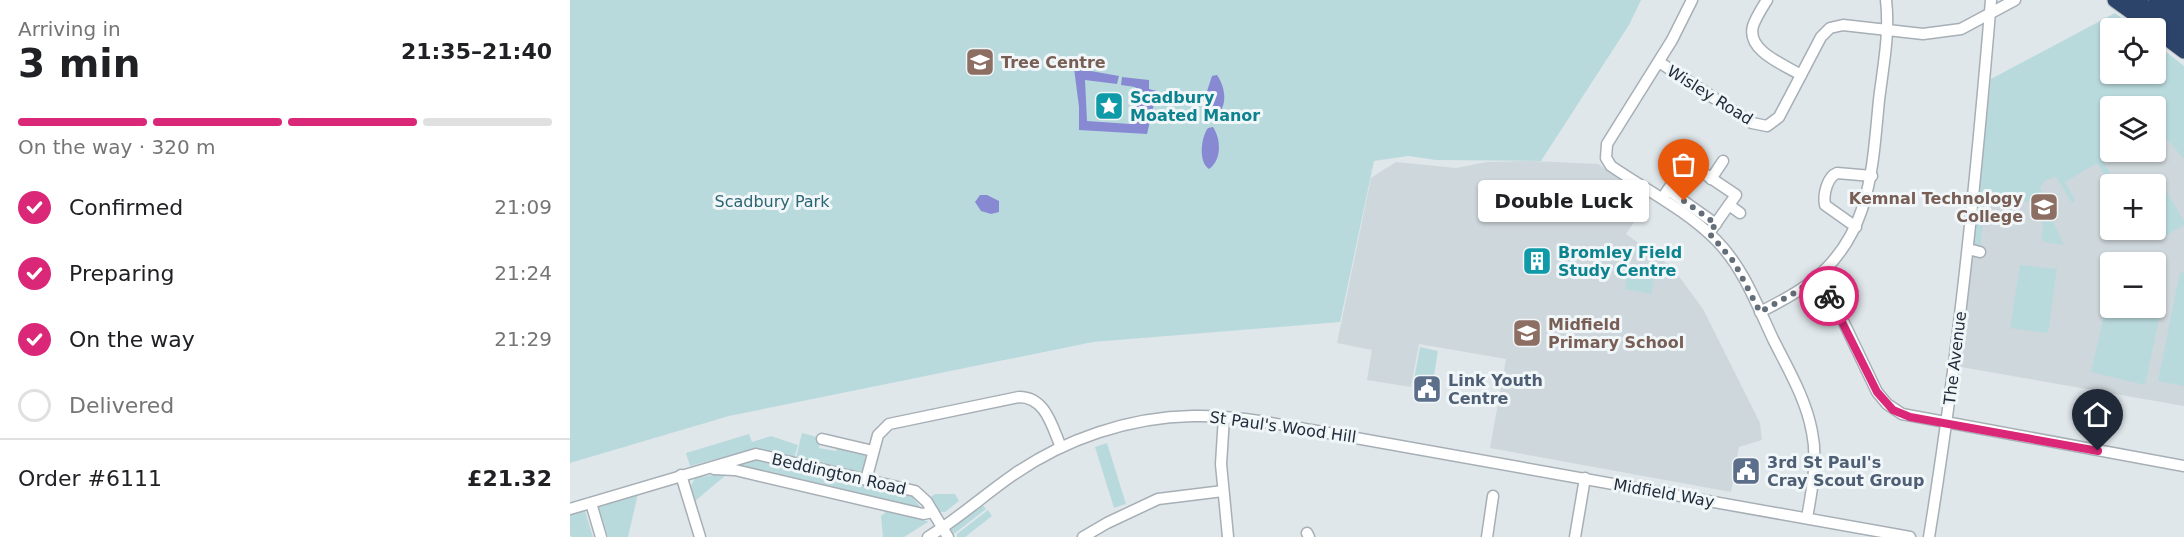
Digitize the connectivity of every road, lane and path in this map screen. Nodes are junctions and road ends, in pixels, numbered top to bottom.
1 (1692, 0) edge
2 (1767, 0) edge
3 (1886, 0) edge
4 (1991, 0) edge
5 (2015, 0) edge
6 (2115, 0) edge
7 (2135, 0) edge
8 (2156, 0) edge
9 (2176, 0) edge
10 (2184, 6) edge
11 (1990, 15) junction
12 (2140, 18) edge
13 (2184, 21) edge
14 (1886, 30) junction
15 (2184, 36) edge
16 (2166, 37) edge
17 (2184, 51) edge
18 (1659, 63) junction
19 (1801, 75) junction
20 (1723, 161) dead end
21 (1872, 176) junction
22 (1712, 179) junction
23 (1665, 195) junction
24 (1729, 205) junction
25 (1740, 213) dead end
26 (1856, 227) junction
27 (1713, 229) junction
28 (1968, 249) junction
29 (1980, 252) dead end
30 (1817, 277) junction
31 (1760, 312) junction
32 (1224, 417) junction
33 (1947, 424) junction
34 (822, 439) dead end
35 (1061, 447) junction
36 (1418, 448) joint
37 (873, 451) junction
38 (2184, 466) edge
39 (702, 469) junction
40 (681, 475) junction
41 (1585, 478) junction
42 (867, 480) junction
43 (1223, 491) junction
44 (1493, 496) dead end
45 (591, 503) junction
46 (570, 509) edge
47 (933, 512) junction
48 (1807, 518) junction
49 (945, 533) edge
50 (601, 537) edge
51 (700, 537) edge
52 (928, 537) edge
53 (1083, 537) edge
54 (1228, 537) edge
55 (1487, 537) edge
56 (1575, 537) edge
57 (1910, 537) edge
58 (1929, 537) edge

1 - 18 street
2 - 19 street
3 - 14 street
4 - 11 street, The Avenue
5 - 11 street, Wisley Road
6 - 12 highway
7 - 15 highway
8 - 13 highway
9 - 10 highway
11 - 14 street, Wisley Road
11 - 28 street, The Avenue
14 - 19 street, Wisley Road
14 - 21 street
16 - 17 highway
18 - 19 street, Wisley Road
18 - 23 street
20 - 22 street
21 - 26 street
21 - 26 street
22 - 23 street
22 - 24 street
23 - 27 street
24 - 25 street
24 - 27 street
26 - 30 street
27 - 31 street
28 - 29 street
28 - 33 street, The Avenue
30 - 31 street
30 - 33 street
31 - 48 street
32 - 35 street, St Paul's Wood Hill
32 - 36 street, St Paul's Wood Hill
32 - 43 street
33 - 38 street
33 - 58 street, The Avenue
34 - 37 street
35 - 37 street
35 - 49 street, St Paul's Wood Hill
36 - 41 street, Midfield Way
37 - 42 street
39 - 40 street, Beddington Road
39 - 42 street, Beddington Road
39 - 47 street, Beddington Road
40 - 45 street, Beddington Road
40 - 51 street
41 - 48 street, Midfield Way
41 - 56 street
42 - 47 street, Beddington Road
43 - 53 street
43 - 54 street
44 - 55 street
45 - 46 street, Beddington Road
45 - 50 street
47 - 49 street, Beddington Road
48 - 57 street, Midfield Way
49 - 52 street, St Paul's Wood Hill

